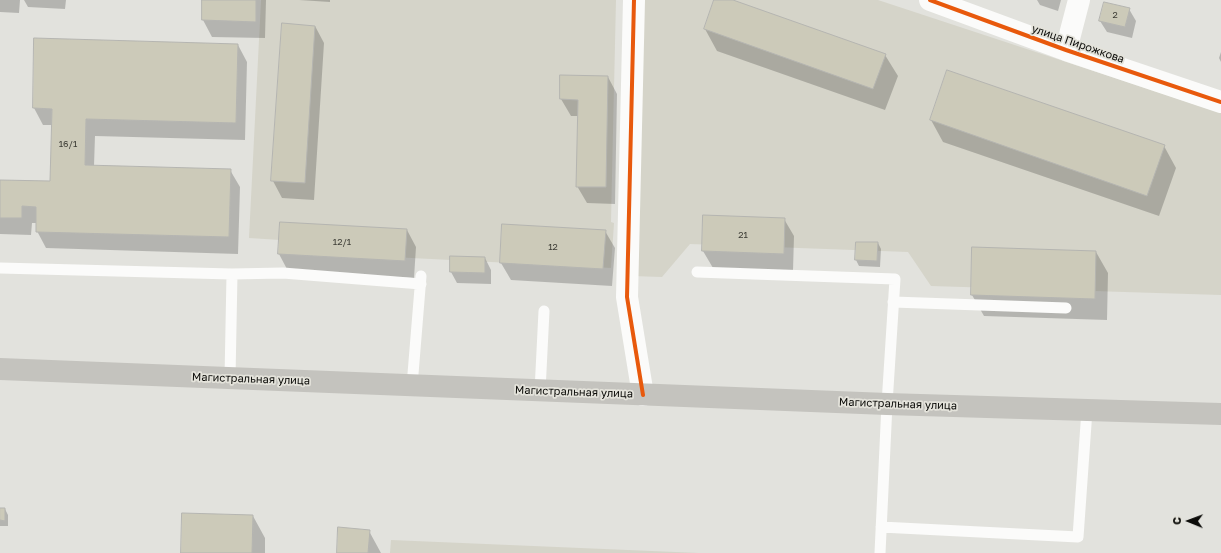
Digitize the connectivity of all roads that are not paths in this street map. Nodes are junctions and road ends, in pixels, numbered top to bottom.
1 (634, 0) edge
2 (930, 0) edge
3 (1079, 0) edge
4 (1066, 50) junction
5 (1221, 102) edge
6 (0, 268) edge
7 (697, 272) dead end
8 (232, 274) junction
9 (893, 302) junction
10 (1066, 308) dead end
11 (544, 311) dead end
12 (0, 369) edge
13 (230, 378) junction
14 (412, 386) junction
15 (540, 391) junction
16 (644, 395) junction
17 (887, 404) junction
18 (1087, 410) junction
19 (1221, 414) edge
20 (881, 528) junction
21 (880, 553) edge

1 - 16 street
2 - 4 street, улица Пирожкова
3 - 4 street
4 - 5 street, улица Пирожкова
6 - 8 lane
7 - 9 lane
8 - 13 lane
8 - 14 lane
9 - 10 lane
9 - 17 lane
11 - 15 lane
12 - 13 main road, Магистральная улица
13 - 14 main road, Магистральная улица
14 - 15 main road, Магистральная улица
15 - 16 main road, Магистральная улица
16 - 17 main road, Магистральная улица
17 - 18 main road, Магистральная улица
17 - 20 lane
18 - 19 main road, Магистральная улица
18 - 20 lane
20 - 21 lane

